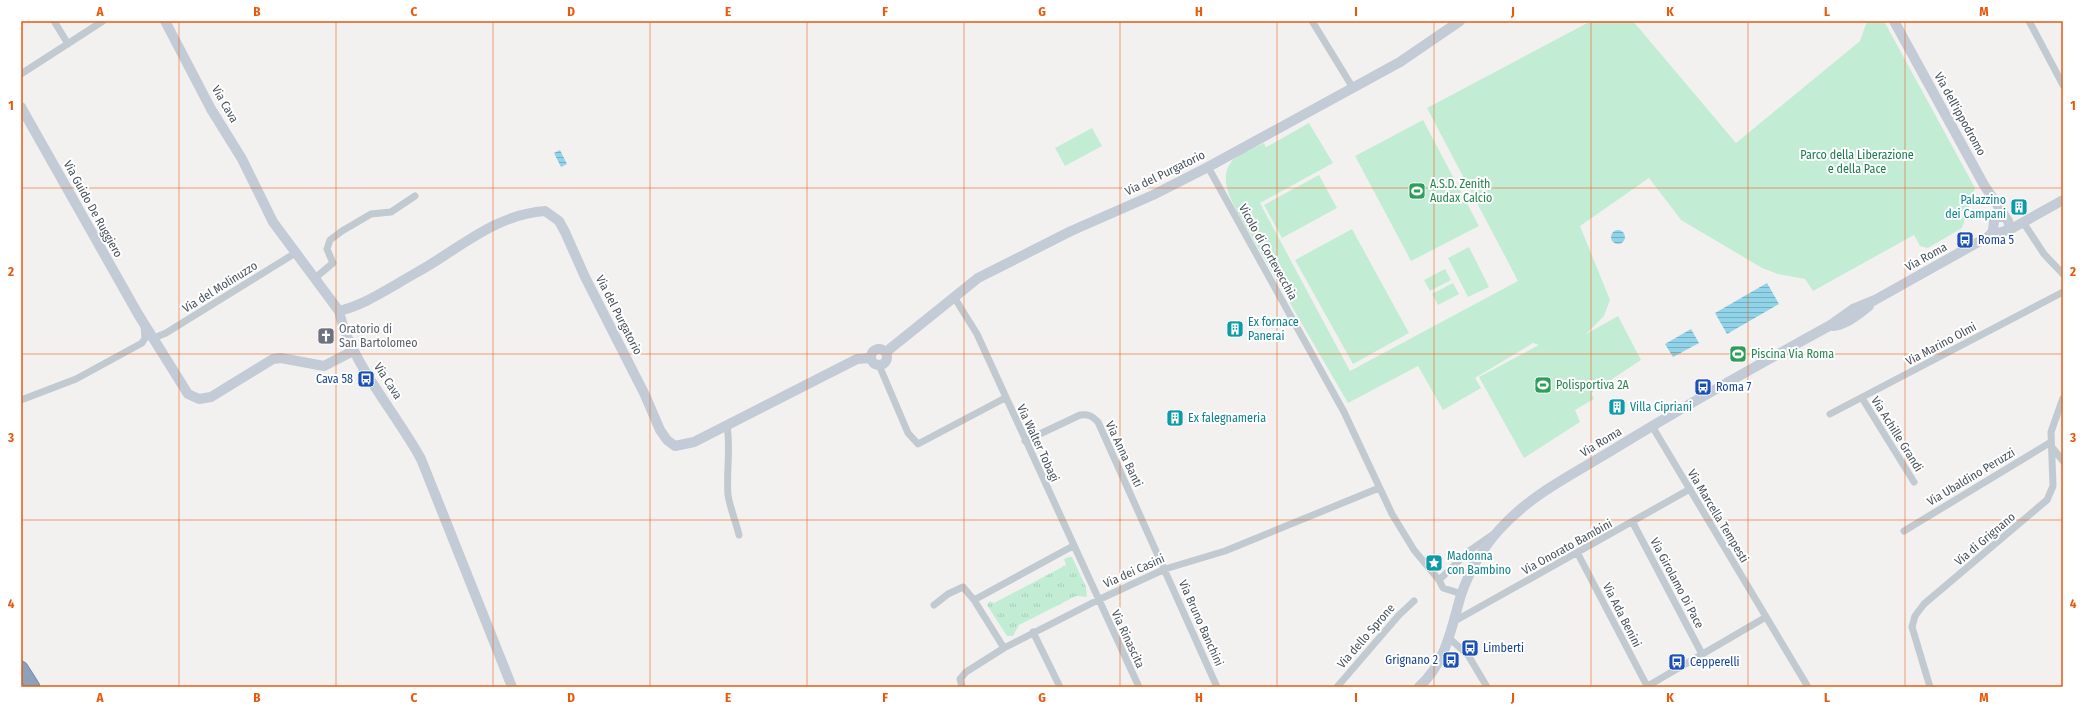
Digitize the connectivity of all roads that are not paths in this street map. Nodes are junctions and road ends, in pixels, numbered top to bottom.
1 (54, 21) edge
2 (103, 21) edge
3 (165, 21) edge
4 (1312, 21) edge
5 (1460, 21) edge
6 (2029, 21) edge
7 (1898, 22) edge
8 (68, 44) junction
9 (21, 74) edge
10 (2063, 85) edge
11 (1352, 88) junction
12 (21, 107) edge
13 (1208, 167) junction
14 (415, 196) dead end
15 (2063, 200) edge
16 (2023, 222) junction
17 (2002, 228) junction
18 (297, 252) junction
19 (2063, 274) edge
20 (315, 278) junction
21 (2063, 292) edge
22 (954, 297) junction
23 (339, 310) junction
24 (144, 324) junction
25 (154, 338) junction
26 (353, 350) junction
27 (886, 352) junction
28 (870, 358) junction
29 (879, 365) junction
30 (1005, 398) junction
31 (1862, 398) junction
32 (2063, 398) edge
33 (21, 400) edge
34 (1830, 414) dead end
35 (727, 426) junction
36 (1652, 426) junction
37 (1025, 441) junction
38 (2051, 444) junction
39 (2063, 462) edge
40 (1914, 482) dead end
41 (1379, 488) junction
42 (1690, 489) junction
43 (1633, 523) junction
44 (1498, 531) junction
45 (1904, 531) dead end
46 (739, 535) dead end
47 (1073, 546) junction
48 (1578, 554) junction
49 (1165, 569) junction
50 (1440, 580) junction
51 (1462, 594) junction
52 (974, 600) junction
53 (1098, 600) junction
54 (1414, 601) dead end
55 (934, 604) dead end
56 (1766, 617) junction
57 (1454, 622) junction
58 (1033, 632) junction
59 (1449, 638) junction
60 (1004, 648) junction
61 (1702, 654) junction
62 (21, 668) edge
63 (33, 687) edge
64 (512, 687) edge
65 (962, 687) edge
66 (1060, 687) edge
67 (1139, 687) edge
68 (1217, 687) edge
69 (1337, 687) edge
70 (1419, 687) edge
71 (1487, 687) edge
72 (1646, 687) edge
73 (1808, 687) edge
74 (1930, 687) edge

1 - 8 street
2 - 8 street
3 - 18 street, Via Cava
4 - 11 street
5 - 11 street, Via del Purgatorio
6 - 10 street
7 - 17 street, Via dell'ippodromo
8 - 9 street
11 - 13 street, Via del Purgatorio
12 - 24 street, Via Guido De Ruggiero
13 - 22 street, Via del Purgatorio
13 - 41 street, Vicolo di Cortevecchia
14 - 20 street
15 - 16 street, Via Roma
16 - 17 street, Via Roma
16 - 19 street
17 - 36 street, Via Roma
18 - 20 street, Via Cava
18 - 25 street, Via del Molinuzzo
20 - 23 street, Via Cava
21 - 31 street, Via Marino Olmi
22 - 27 street, Via del Purgatorio
22 - 30 street, Via Walter Tobagi
23 - 26 street, Via Cava
23 - 35 street, Via del Purgatorio
24 - 25 street, Via Guido De Ruggiero
24 - 33 street
25 - 26 street, Via Guido De Ruggiero
26 - 64 street, Via Cava
27 - 28 street
27 - 29 street
28 - 29 street
28 - 35 street, Via del Purgatorio
29 - 30 street
30 - 37 street, Via Walter Tobagi
31 - 34 street, Via Marino Olmi
31 - 40 street, Via Achille Grandi
32 - 38 street, Via di Grignano
35 - 46 street
36 - 42 street, Via Marcella Tempesti
36 - 44 street, Via Roma
37 - 47 street, Via Walter Tobagi
37 - 49 street, Via Anna Banti
38 - 39 street
38 - 45 street, Via Ubaldino Peruzzi
38 - 74 street, Via di Grignano
41 - 49 street, Via dei Casini
41 - 50 street
42 - 43 street, Via Onorato Bambini
42 - 56 street, Via Marcella Tempesti
43 - 48 street, Via Onorato Bambini
43 - 61 street, Via Girolamo Di Pace
44 - 50 street, Via Roma
44 - 51 street, Via Roma
47 - 52 street
47 - 53 street, Via Walter Tobagi
48 - 57 street, Via Onorato Bambini
48 - 72 street, Via Ada Benini
49 - 53 street, Via dei Casini
49 - 68 street, Via Bruno Banchini
50 - 51 street
51 - 57 street, Via Roma
52 - 55 street
52 - 60 street
53 - 58 street, Via dei Casini
53 - 67 street, Via Rinascita
54 - 69 street, Via dello Sprone
56 - 61 street
56 - 73 street, Via Marcella Tempesti
57 - 59 street, Via Roma
58 - 60 street, Via dei Casini
58 - 66 street
59 - 70 street, Via Roma
59 - 71 street
60 - 65 street, Via dei Casini
61 - 72 street
62 - 63 highway

